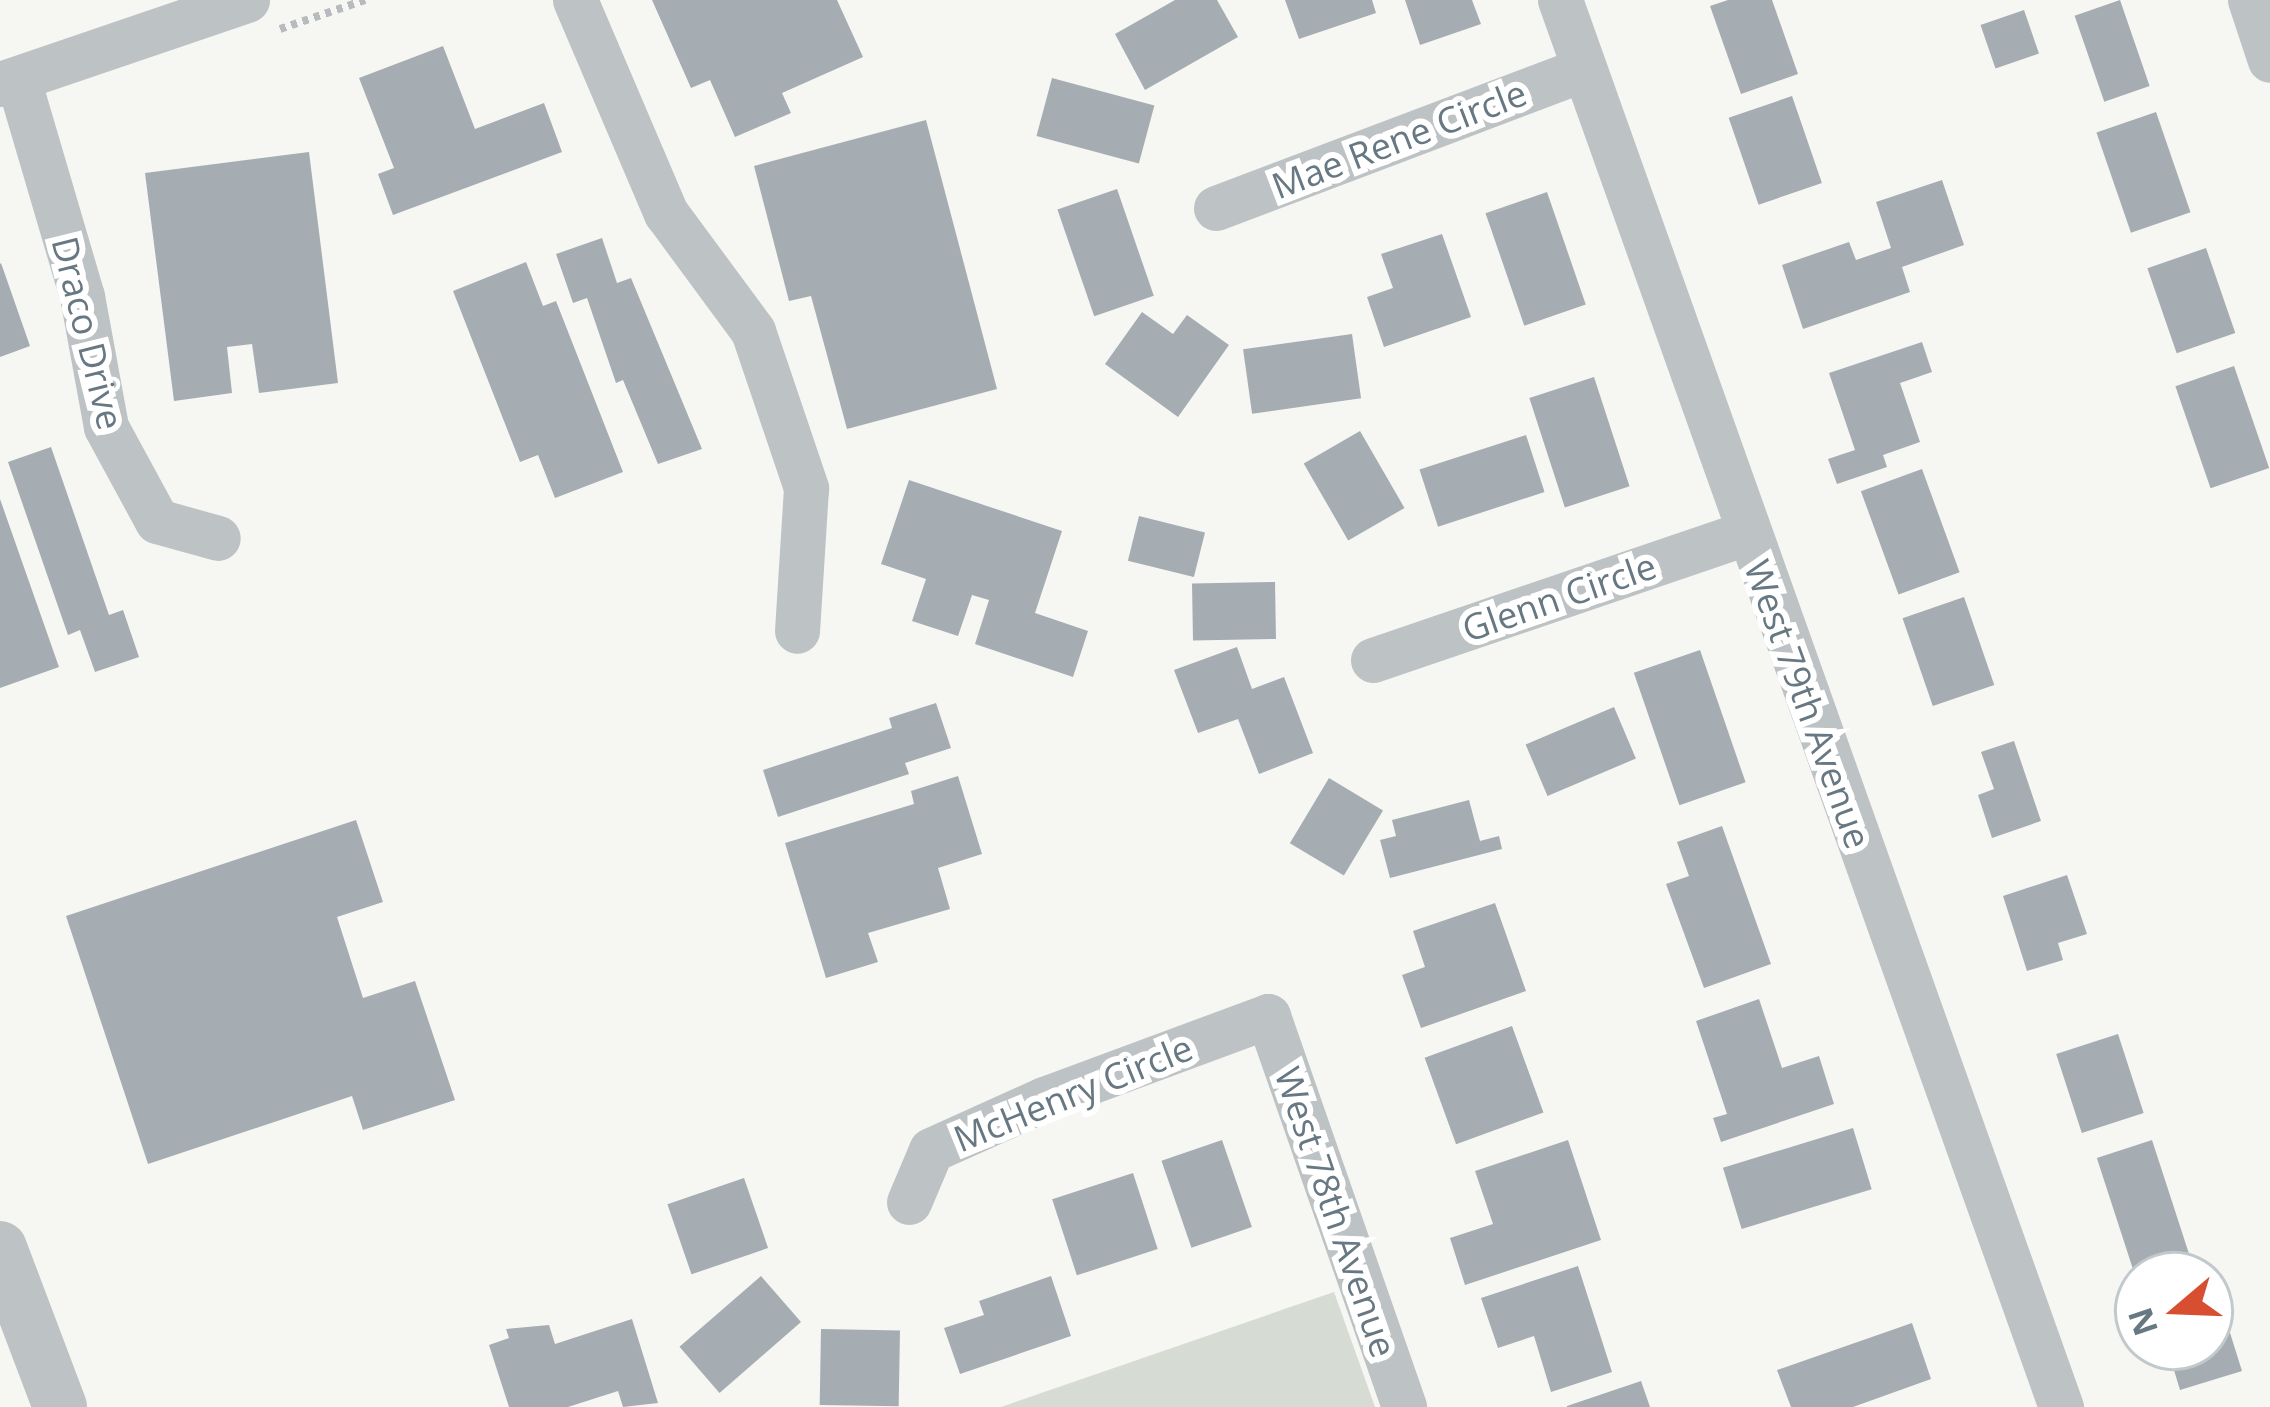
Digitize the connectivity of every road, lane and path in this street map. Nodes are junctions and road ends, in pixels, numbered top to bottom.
1 (247, 0) edge
2 (575, 0) edge
3 (1560, 0) edge
4 (2250, 0) edge
5 (2270, 60) edge
6 (1582, 70) junction
7 (9, 82) edge
8 (1216, 208) dead end
9 (1746, 533) junction
10 (218, 538) dead end
11 (797, 632) dead end
12 (1372, 660) dead end
13 (1268, 1016) joint
14 (909, 1202) dead end
15 (0, 1248) edge
16 (59, 1407) edge
17 (1404, 1407) edge
18 (2061, 1407) edge

1 - 7 street
2 - 11 street
3 - 6 street, West 79th Avenue
4 - 5 street
6 - 8 street, Mae Rene Circle
6 - 9 street, West 79th Avenue
7 - 10 street, Draco Drive
9 - 12 street, Glenn Circle
9 - 18 street, West 79th Avenue
13 - 14 street, McHenry Circle
13 - 17 street, West 78th Avenue
15 - 16 street

